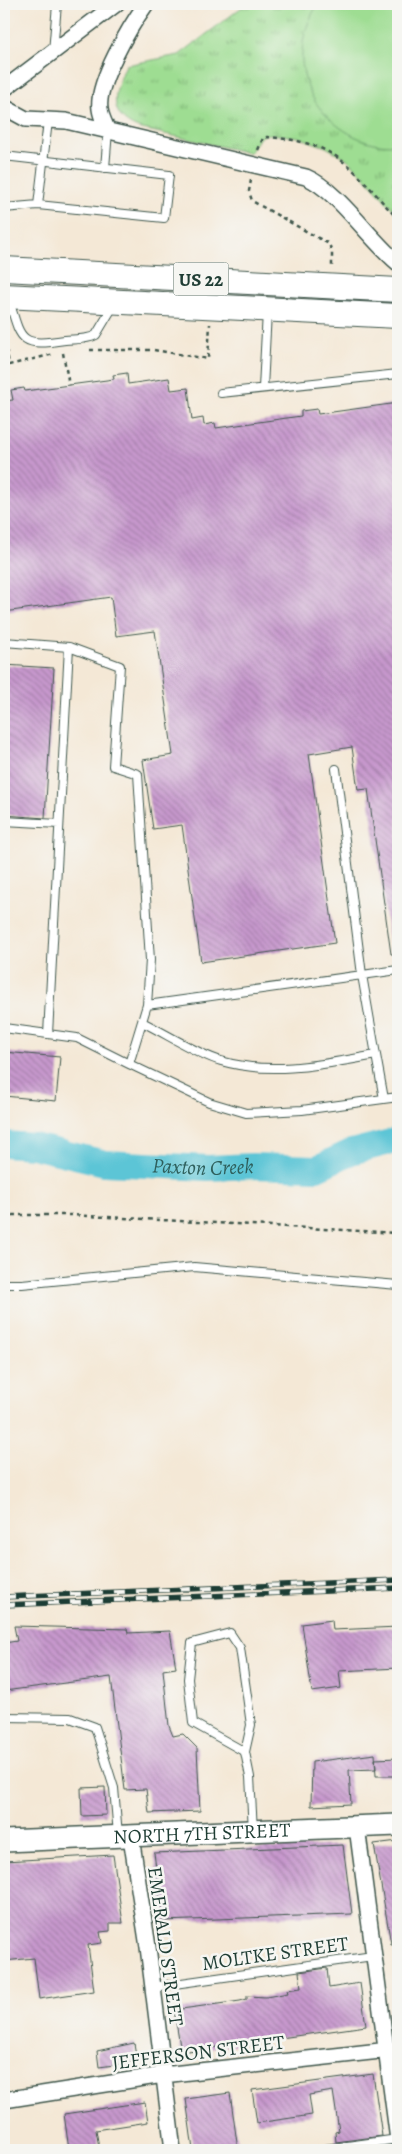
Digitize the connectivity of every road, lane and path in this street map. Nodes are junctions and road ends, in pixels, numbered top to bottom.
1 (57, 4) edge
2 (116, 4) edge
3 (146, 4) edge
4 (52, 53) junction
5 (4, 89) edge
6 (4, 107) edge
7 (48, 121) junction
8 (108, 131) junction
9 (4, 156) edge
10 (256, 156) dead end
11 (43, 161) junction
12 (105, 168) junction
13 (252, 174) dead end
14 (38, 205) junction
15 (4, 208) edge
16 (398, 219) edge
17 (398, 263) edge
18 (332, 268) dead end
19 (4, 269) edge
20 (398, 290) edge
21 (6, 296) edge
22 (116, 302) junction
23 (267, 309) junction
24 (398, 316) edge
25 (210, 317) dead end
26 (4, 333) edge
27 (87, 350) dead end
28 (71, 352) dead end
29 (63, 353) junction
30 (398, 374) edge
31 (69, 385) dead end
32 (263, 388) junction
33 (221, 393) dead end
34 (4, 642) edge
35 (69, 647) junction
36 (336, 769) dead end
37 (4, 821) edge
38 (59, 824) junction
39 (398, 970) edge
40 (362, 975) junction
41 (147, 1005) junction
42 (142, 1022) junction
43 (4, 1028) edge
44 (48, 1034) junction
45 (376, 1055) junction
46 (129, 1064) junction
47 (398, 1097) edge
48 (384, 1099) junction
49 (4, 1215) edge
50 (398, 1234) edge
51 (4, 1284) edge
52 (398, 1285) edge
53 (4, 1717) edge
54 (245, 1752) junction
55 (398, 1825) edge
56 (356, 1827) junction
57 (253, 1832) junction
58 (124, 1837) junction
59 (4, 1841) edge
60 (373, 1956) junction
61 (153, 1987) junction
62 (392, 2050) edge
63 (163, 2075) junction
64 (4, 2100) edge
65 (398, 2139) edge
66 (173, 2150) edge
67 (318, 2150) edge

1 - 4 lane
2 - 4 street
3 - 8 street
4 - 5 street
6 - 7 street
7 - 8 street
7 - 11 lane
8 - 12 lane
8 - 17 street
9 - 11 lane
10 - 16 path
11 - 12 lane
11 - 14 lane
12 - 14 lane
13 - 18 path
14 - 15 lane
19 - 20 highway, US 22
21 - 22 highway, US 22
21 - 22 lane
22 - 23 highway, US 22
23 - 24 highway, US 22
23 - 32 lane
25 - 27 path
26 - 29 path
28 - 29 path
29 - 31 path
30 - 32 lane
32 - 33 lane
34 - 35 lane
35 - 38 lane
35 - 41 lane
36 - 40 lane
37 - 38 lane
38 - 44 lane
39 - 40 lane
40 - 41 lane
40 - 45 lane
41 - 42 lane
42 - 45 lane
42 - 46 lane
43 - 44 lane
44 - 46 lane
45 - 48 lane
46 - 48 lane
47 - 48 lane
49 - 50 path
51 - 52 lane
53 - 58 lane
54 - 54 lane
54 - 57 lane
55 - 56 main road, NORTH 7TH STREET
56 - 57 main road, NORTH 7TH STREET
56 - 60 street
57 - 58 main road, NORTH 7TH STREET
58 - 59 main road, NORTH 7TH STREET
58 - 61 street, EMERALD STREET
60 - 61 lane, MOLTKE STREET
60 - 62 street
61 - 63 street, EMERALD STREET
62 - 63 street, JEFFERSON STREET
62 - 65 street
63 - 64 street, JEFFERSON STREET
63 - 66 street, EMERALD STREET
65 - 67 lane

